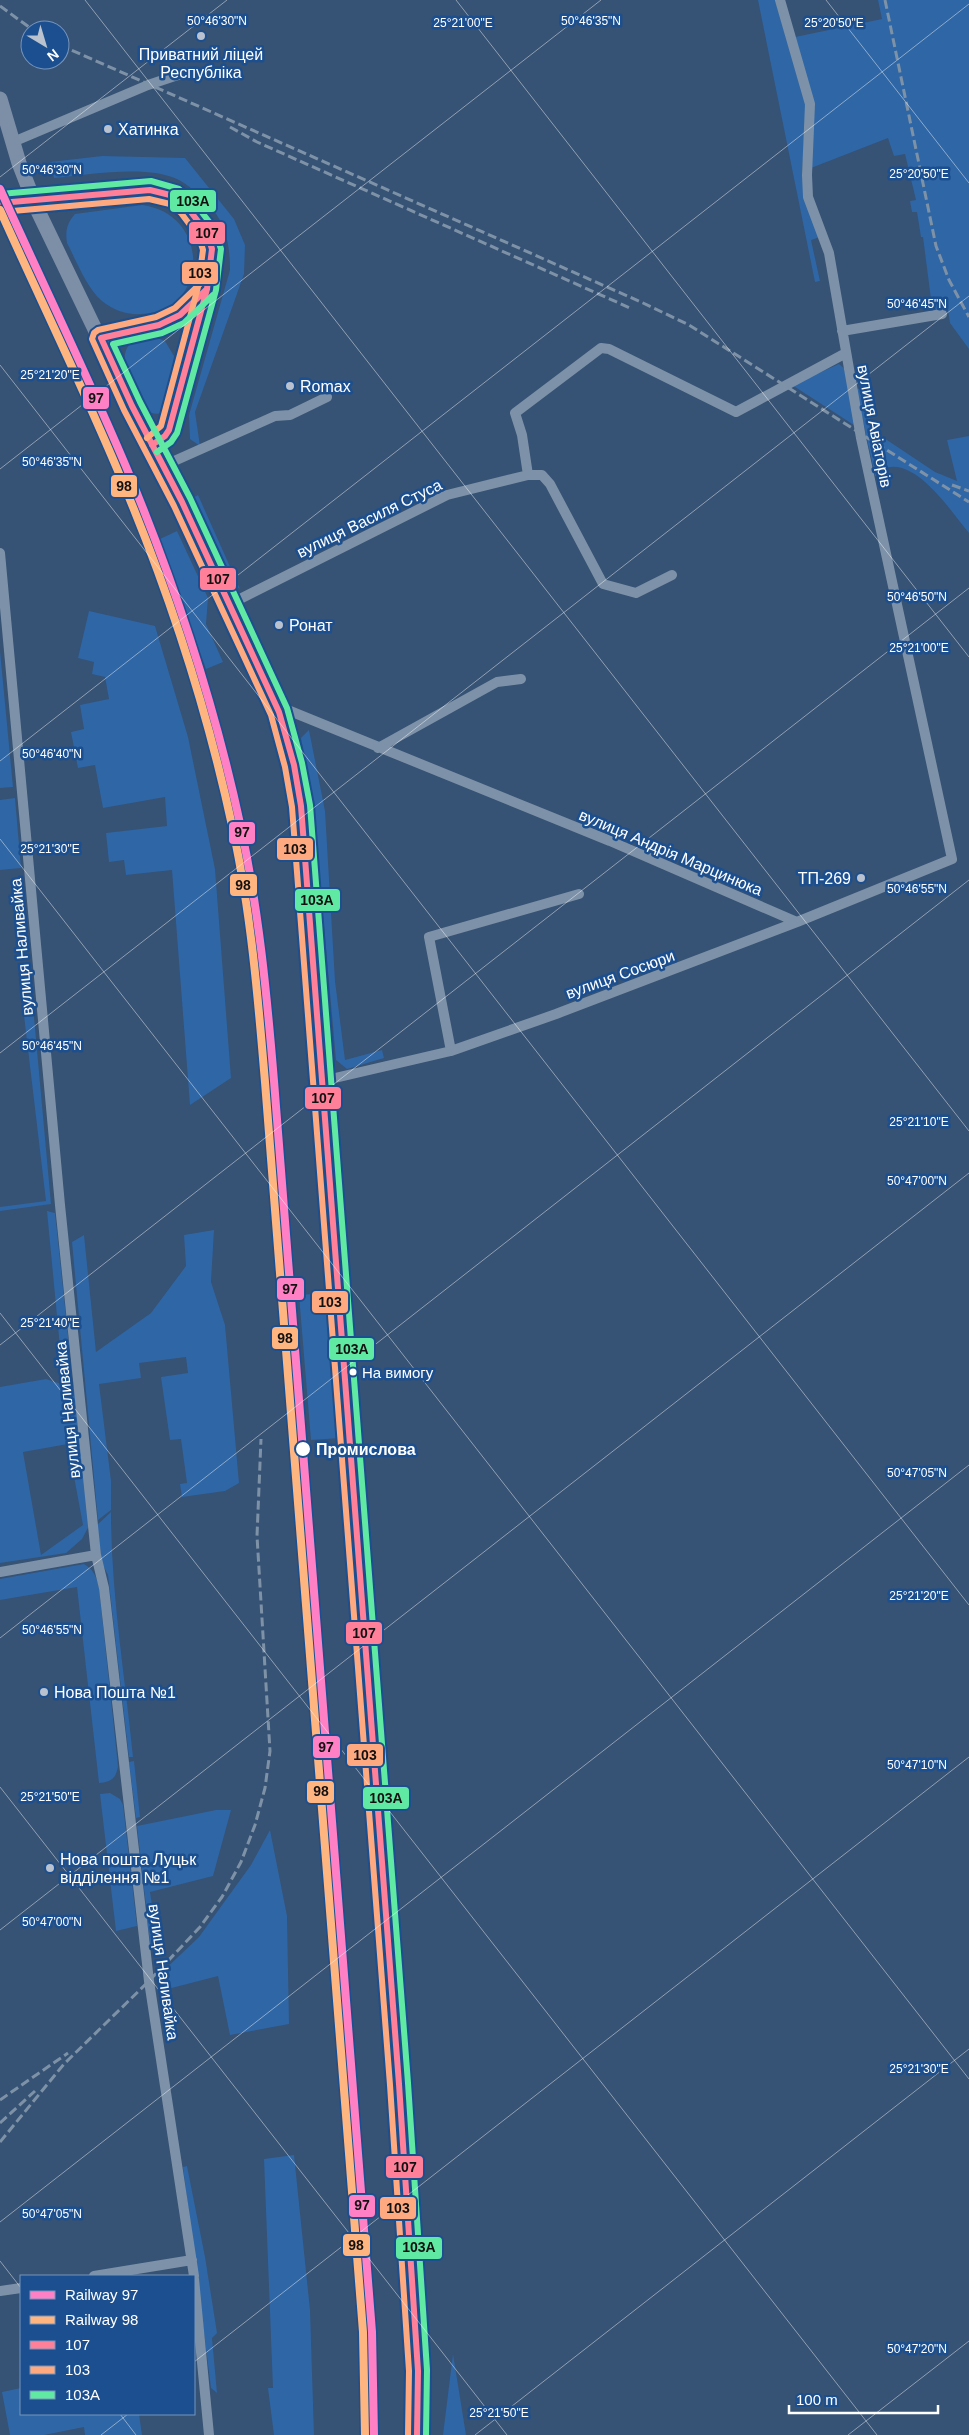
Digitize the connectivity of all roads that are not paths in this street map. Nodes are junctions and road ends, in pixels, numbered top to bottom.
1 (780, 0) edge
2 (186, 72) dead end
3 (0, 98) edge
4 (12, 142) junction
5 (0, 203) edge
6 (208, 289) junction
7 (942, 314) dead end
8 (842, 331) junction
9 (101, 338) junction
10 (846, 353) junction
11 (327, 397) dead end
12 (152, 445) junction
13 (163, 466) junction
14 (528, 476) junction
15 (0, 553) edge
16 (672, 575) dead end
17 (230, 604) junction
18 (521, 679) dead end
19 (279, 712) junction
20 (378, 748) junction
21 (579, 894) dead end
22 (797, 922) junction
23 (451, 1051) junction
24 (322, 1081) junction
25 (96, 1555) junction
26 (0, 1572) edge
27 (192, 2260) junction
28 (100, 2275) edge
29 (194, 2275) edge
30 (20, 2288) edge
31 (195, 2288) edge
32 (0, 2291) edge
33 (209, 2435) edge
34 (417, 2435) edge

1 - 8 street, вулиця Авіаторів
2 - 4 street
3 - 4 main road
4 - 9 main road
5 - 6 main road, bridge
6 - 9 main road
6 - 12 main road
7 - 8 street
8 - 10 street, вулиця Авіаторів
9 - 12 main road
10 - 14 street
10 - 22 street, вулиця Авіаторів
11 - 13 street
12 - 13 main road
13 - 17 main road
14 - 16 street
14 - 17 street, вулиця Василя Стуса
15 - 25 street, вулиця Наливайка
17 - 19 main road
18 - 20 street
19 - 20 street, вулиця Андрія Марцинюка
19 - 24 main road
20 - 22 street, вулиця Андрія Марцинюка
21 - 23 street
22 - 23 street, вулиця Сосюри
23 - 24 street, вулиця Сосюри
24 - 34 main road
25 - 26 street
25 - 27 street, вулиця Наливайка
27 - 28 street
27 - 29 street, вулиця Наливайка
30 - 32 street
31 - 33 street, вулиця Наливайка

